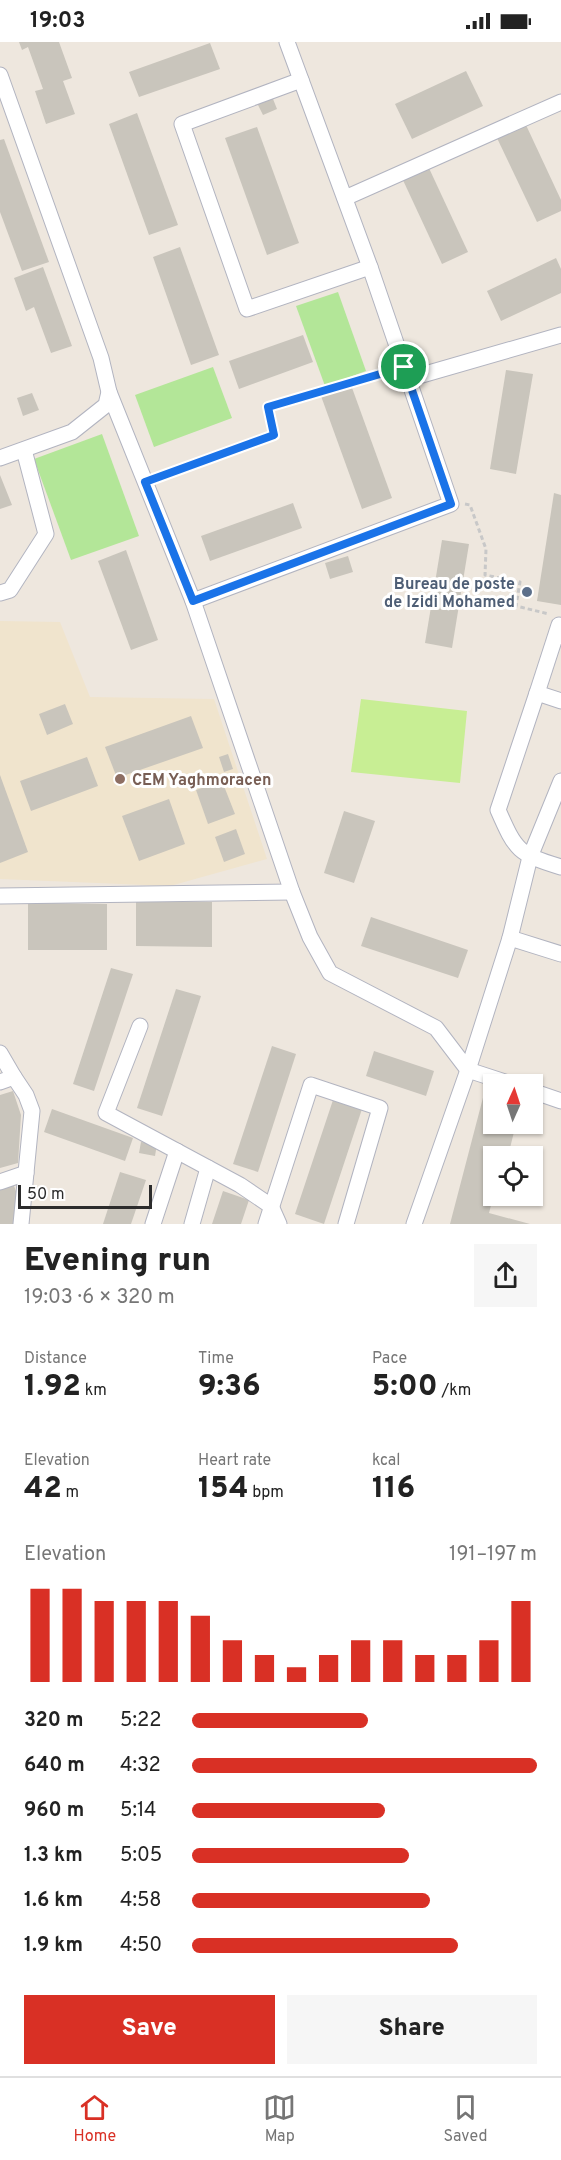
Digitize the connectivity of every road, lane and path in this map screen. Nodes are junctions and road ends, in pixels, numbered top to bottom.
1 (287, 42) edge
2 (0, 75) edge
3 (301, 80) junction
4 (561, 102) edge
5 (345, 198) junction
6 (370, 267) junction
7 (561, 335) edge
8 (406, 373) junction
9 (109, 392) junction
10 (274, 435) joint
11 (24, 450) junction
12 (0, 458) edge
13 (145, 482) junction
14 (451, 504) junction
15 (0, 592) edge
16 (193, 601) junction
17 (559, 625) joint
18 (537, 693) junction
19 (561, 701) edge
20 (561, 781) edge
21 (530, 857) junction
22 (561, 867) edge
23 (292, 892) junction
24 (0, 896) edge
25 (510, 938) junction
26 (561, 954) edge
27 (140, 1026) dead end
28 (0, 1053) edge
29 (468, 1070) junction
30 (483, 1075) edge
31 (7, 1080) edge
32 (543, 1095) edge
33 (561, 1101) edge
34 (177, 1151) junction
35 (208, 1168) junction
36 (26, 1173) junction
37 (0, 1182) edge
38 (271, 1206) junction
39 (21, 1224) edge
40 (153, 1224) edge
41 (192, 1224) edge
42 (266, 1224) edge
43 (279, 1224) edge
44 (346, 1224) edge
45 (414, 1224) edge

1 - 3 street
2 - 9 street
3 - 5 street
3 - 6 street
4 - 5 street
5 - 6 street
6 - 8 street
7 - 8 street
8 - 10 path
8 - 14 street
9 - 11 street
9 - 13 street
10 - 13 lane
11 - 12 street
11 - 15 street
13 - 16 street
14 - 16 street
14 - 17 path
16 - 23 street
17 - 18 street
18 - 19 street
18 - 21 street
20 - 21 street
21 - 22 street
21 - 25 street
23 - 24 street
23 - 29 street
25 - 26 street
25 - 29 street
27 - 34 street
28 - 31 street
29 - 30 street
29 - 45 street
31 - 36 street
32 - 33 street
34 - 35 street
34 - 40 street
35 - 38 street
35 - 41 street
36 - 37 street
36 - 39 street
38 - 42 street
38 - 43 street
38 - 44 street

